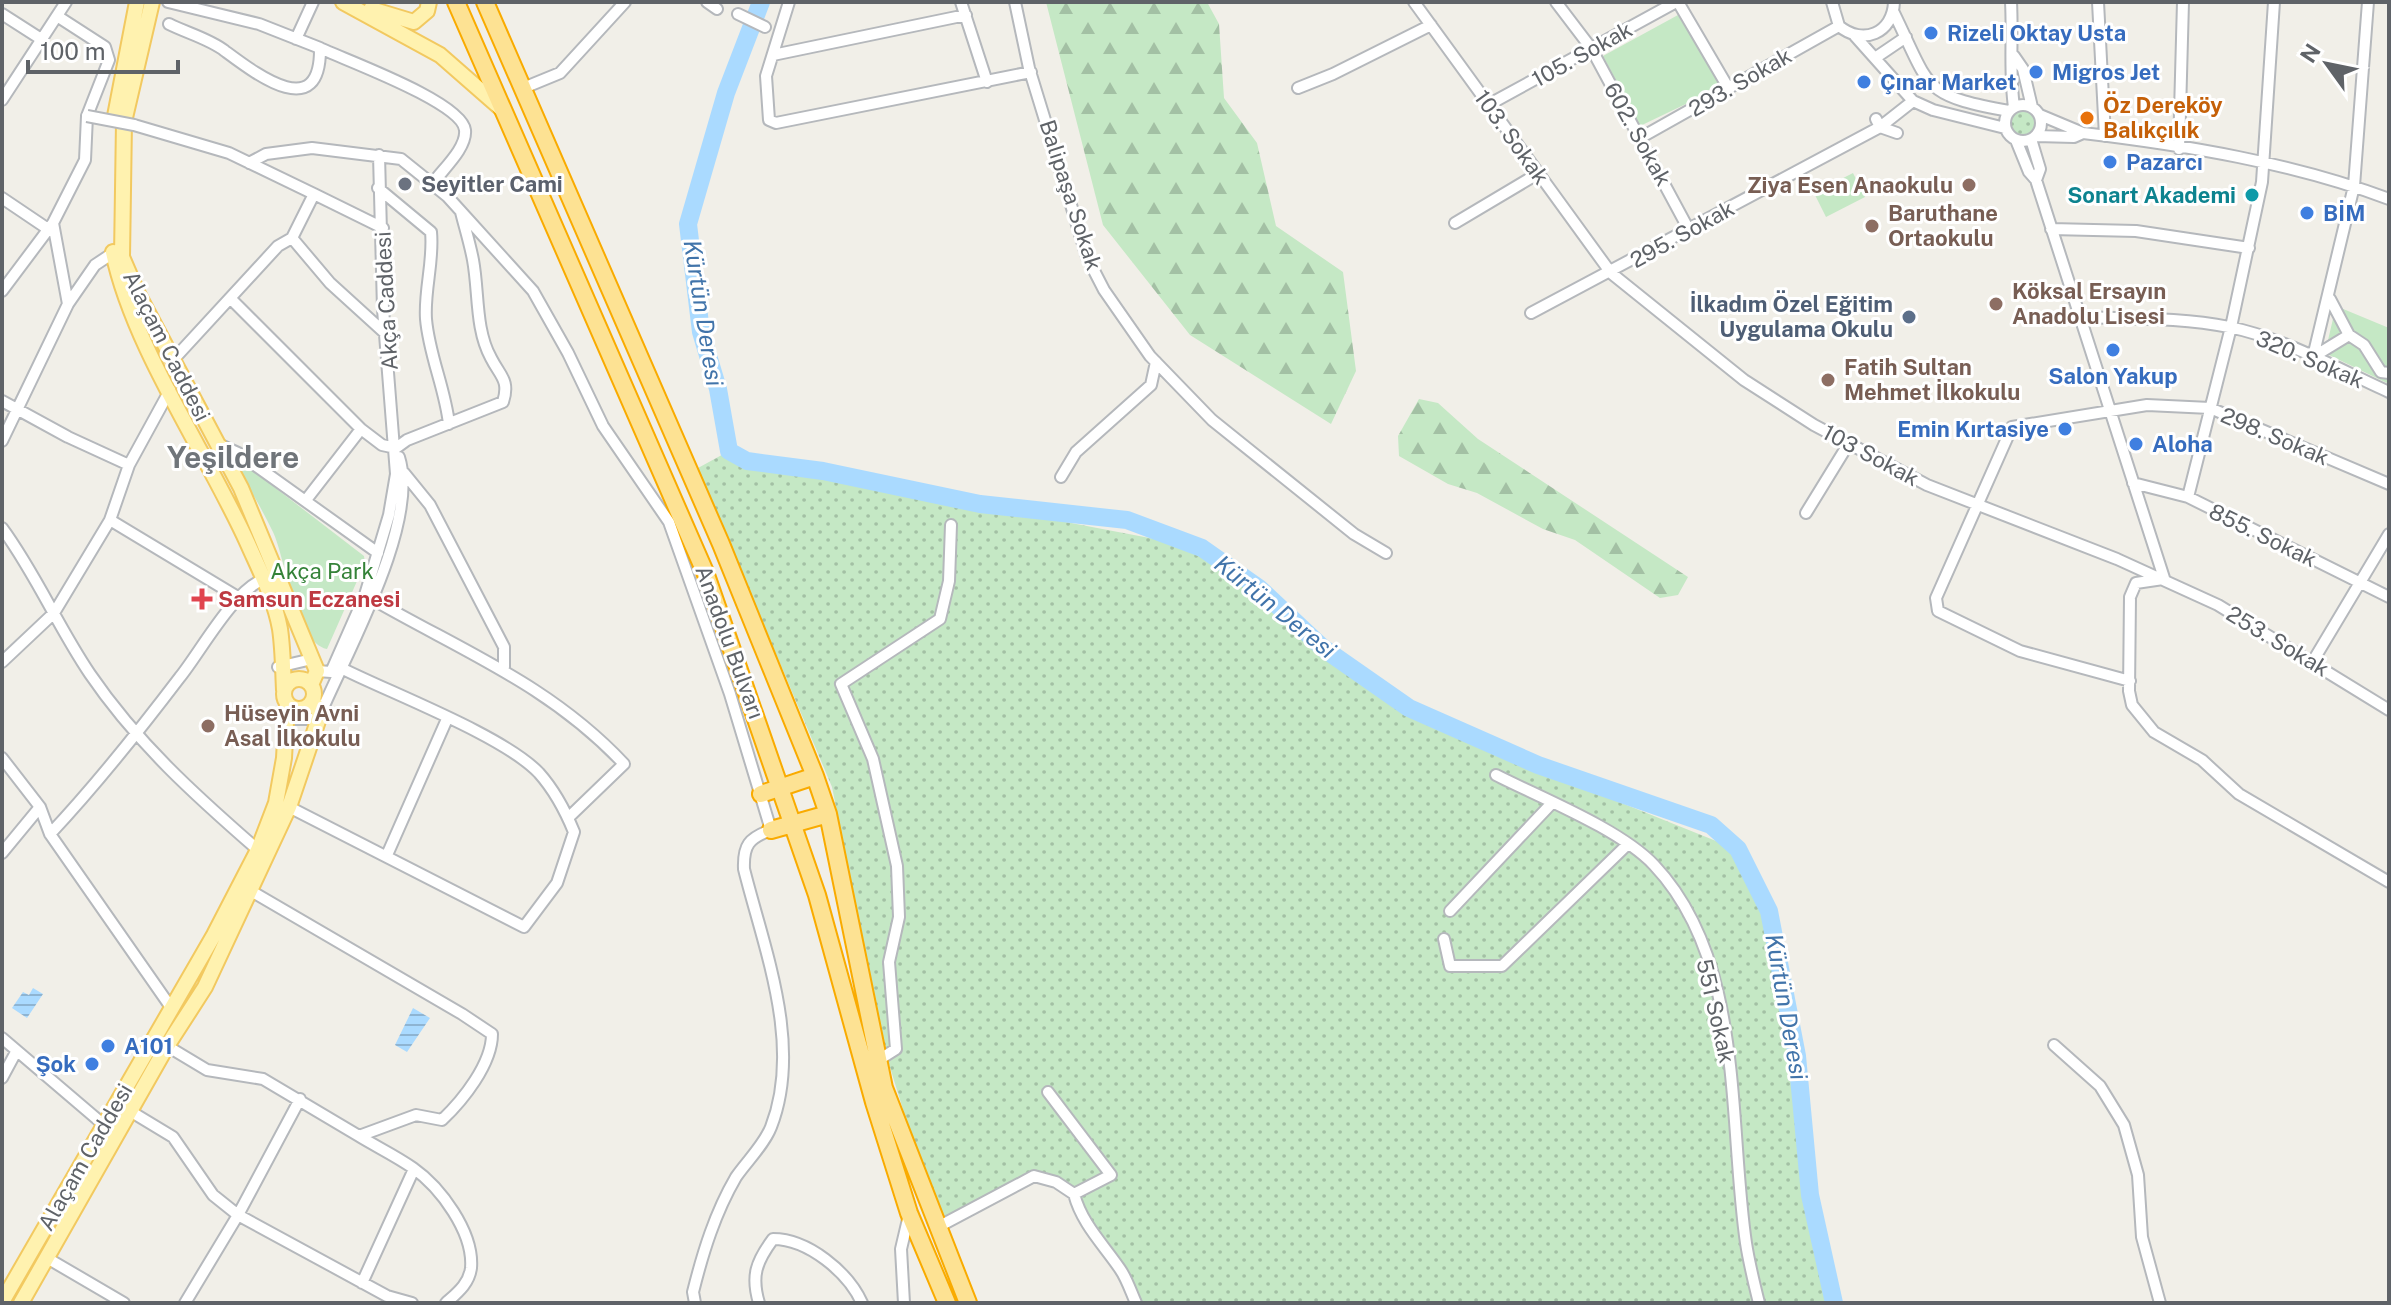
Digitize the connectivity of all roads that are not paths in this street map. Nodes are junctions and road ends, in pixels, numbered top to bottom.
1 (66, 2) edge
2 (137, 2) edge
3 (152, 2) edge
4 (168, 2) edge
5 (313, 2) edge
6 (343, 2) edge
7 (353, 2) edge
8 (429, 2) edge
9 (456, 2) edge
10 (485, 2) edge
11 (625, 2) edge
12 (707, 2) edge
13 (789, 2) edge
14 (961, 2) edge
15 (1015, 2) edge
16 (1414, 2) edge
17 (1556, 2) edge
18 (1677, 2) edge
19 (2011, 2) edge
20 (2098, 2) edge
21 (2183, 2) edge
22 (2274, 2) edge
23 (2368, 2) edge
24 (1829, 4) edge
25 (1894, 8) edge
26 (717, 9) dead end
27 (2, 14) edge
28 (738, 14) dead end
29 (966, 15) junction
30 (57, 16) junction
31 (169, 24) dead end
32 (1431, 25) junction
33 (1839, 26) junction
34 (765, 27) dead end
35 (1855, 36) junction
36 (1906, 37) junction
37 (41, 39) junction
38 (296, 39) junction
39 (320, 48) junction
40 (1591, 48) junction
41 (773, 55) junction
42 (2014, 56) junction
43 (1875, 58) junction
44 (1031, 72) junction
45 (987, 82) junction
46 (1298, 88) dead end
47 (521, 89) junction
48 (1729, 89) junction
49 (2, 100) edge
50 (1913, 101) junction
51 (1488, 105) junction
52 (2012, 109) junction
53 (2036, 111) junction
54 (87, 116) junction
55 (509, 116) junction
56 (1878, 123) junction
57 (2005, 128) junction
58 (1897, 133) dead end
59 (2083, 133) junction
60 (2105, 136) junction
61 (1640, 138) junction
62 (2034, 138) junction
63 (2016, 140) junction
64 (2179, 149) junction
65 (379, 155) junction
66 (249, 163) junction
67 (2262, 164) junction
68 (1539, 173) junction
69 (2036, 180) junction
70 (433, 183) junction
71 (2354, 186) junction
72 (378, 188) junction
73 (314, 194) junction
74 (2, 198) edge
75 (2389, 199) edge
76 (461, 211) junction
77 (1455, 223) dead end
78 (51, 226) junction
79 (383, 228) junction
80 (2051, 229) junction
81 (1689, 230) junction
82 (292, 238) junction
83 (2249, 248) junction
84 (113, 253) junction
85 (1611, 273) junction
86 (2, 291) edge
87 (230, 298) junction
88 (2330, 299) junction
89 (68, 304) junction
90 (1531, 313) dead end
91 (2080, 317) junction
92 (2231, 327) junction
93 (385, 333) junction
94 (2349, 335) junction
95 (2313, 357) junction
96 (173, 360) junction
97 (1156, 362) junction
98 (2385, 372) edge
99 (2374, 386) junction
100 (170, 389) junction
101 (2389, 392) edge
102 (2, 401) edge
103 (2210, 408) junction
104 (2109, 410) junction
105 (16, 411) junction
106 (449, 424) junction
107 (361, 429) junction
108 (2, 441) edge
109 (1849, 443) junction
110 (216, 444) junction
111 (396, 448) junction
112 (129, 465) junction
113 (404, 473) junction
114 (1061, 477) dead end
115 (2133, 483) junction
116 (2389, 484) edge
117 (2188, 497) junction
118 (306, 500) junction
119 (1979, 505) junction
120 (1806, 513) dead end
121 (110, 520) junction
122 (951, 525) dead end
123 (2, 528) edge
124 (2389, 534) edge
125 (378, 553) junction
126 (1386, 553) dead end
127 (2164, 578) junction
128 (264, 579) junction
129 (2360, 582) junction
130 (368, 597) junction
131 (2389, 597) edge
132 (241, 599) junction
133 (54, 613) junction
134 (344, 650) junction
135 (2313, 661) junction
136 (2, 662) edge
137 (279, 667) junction
138 (504, 667) junction
139 (343, 669) junction
140 (313, 679) junction
141 (2130, 681) junction
142 (285, 708) junction
143 (2389, 710) edge
144 (319, 717) junction
145 (447, 719) junction
146 (134, 733) junction
147 (2, 758) edge
148 (1496, 775) dead end
149 (815, 776) junction
150 (781, 788) junction
151 (761, 794) junction
152 (1552, 803) junction
153 (40, 807) junction
154 (289, 807) junction
155 (828, 814) junction
156 (568, 818) junction
157 (793, 824) junction
158 (771, 830) junction
159 (50, 834) junction
160 (1628, 844) junction
161 (258, 850) junction
162 (2, 853) edge
163 (387, 855) junction
164 (2389, 882) edge
165 (251, 891) junction
166 (1450, 911) dead end
167 (1444, 939) dead end
168 (170, 1006) junction
169 (2, 1038) edge
170 (2054, 1045) dead end
171 (167, 1046) junction
172 (16, 1052) junction
173 (877, 1061) junction
174 (2, 1078) edge
175 (1048, 1092) dead end
176 (300, 1099) junction
177 (130, 1111) junction
178 (104, 1125) junction
179 (359, 1136) junction
180 (414, 1169) junction
181 (1074, 1194) junction
182 (909, 1213) junction
183 (238, 1215) junction
184 (936, 1228) junction
185 (47, 1258) junction
186 (362, 1283) junction
187 (2, 1302) edge
188 (21, 1303) edge
189 (124, 1303) edge
190 (185, 1303) edge
191 (412, 1303) edge
192 (446, 1303) edge
193 (695, 1303) edge
194 (759, 1303) edge
195 (862, 1303) edge
196 (904, 1303) edge
197 (947, 1303) edge
198 (968, 1303) edge
199 (1136, 1303) edge
200 (1759, 1303) edge
201 (2160, 1303) edge

1 - 30 street
2 - 84 main road, Alaçam Caddesi
3 - 96 main road, Alaçam Caddesi
4 - 38 street
5 - 38 street
6 - 55 main road
7 - 8 main road
9 - 55 highway, Anadolu Bulvarı
10 - 47 highway, Anadolu Bulvarı
11 - 47 street
12 - 26 street
13 - 41 street
14 - 29 street
15 - 44 street, Balipaşa Sokak
16 - 32 street, 103. Sokak
17 - 40 street, 602. Sokak
18 - 40 street, 105. Sokak
18 - 48 street
19 - 42 street
20 - 60 street
21 - 64 street
22 - 67 street
23 - 71 street
24 - 33 street
25 - 35 street
25 - 36 street
27 - 37 street
28 - 34 street
29 - 41 street
29 - 45 street
30 - 37 street
30 - 54 street
31 - 39 street
32 - 46 street
32 - 51 street, 103. Sokak
33 - 35 street
33 - 48 street, 293. Sokak
35 - 43 street
36 - 43 street
36 - 52 street
37 - 49 street
38 - 39 street
39 - 70 street
40 - 51 street, 105. Sokak
40 - 61 street, 602. Sokak
41 - 45 street
42 - 52 street
42 - 53 street
43 - 50 street
44 - 45 street
44 - 97 street, Balipaşa Sokak
47 - 149 highway, Anadolu Bulvarı
48 - 61 street, 293. Sokak
50 - 56 street, 295. Sokak
50 - 57 street
51 - 68 street, 103. Sokak
52 - 53 street
52 - 57 street
53 - 59 street
53 - 62 street
54 - 66 street, bridge
54 - 78 street
55 - 150 highway, Anadolu Bulvarı
56 - 58 street
56 - 81 street, 295. Sokak
57 - 63 street
59 - 60 street
59 - 62 street
60 - 64 street
61 - 81 street, 602. Sokak
62 - 63 street
62 - 69 street
63 - 69 street
64 - 67 street
65 - 66 street
65 - 70 street
65 - 72 street, Akça Caddesi
66 - 73 street
67 - 71 street
67 - 83 street
68 - 77 street
68 - 85 street, 103. Sokak
69 - 80 street
70 - 76 street
71 - 75 street
71 - 88 street
72 - 79 street, Akça Caddesi
72 - 106 street
73 - 79 street
73 - 82 street
74 - 78 street
76 - 106 street
76 - 151 street
78 - 86 street
78 - 89 street
79 - 93 street, Akça Caddesi
80 - 83 street
80 - 91 street
81 - 85 street, 295. Sokak
82 - 87 street
82 - 93 street
83 - 92 street
84 - 89 street
84 - 100 main road, Alaçam Caddesi
85 - 90 street, 295. Sokak
85 - 109 street, 103 Sokak
87 - 96 street
87 - 107 street
88 - 94 street
88 - 95 street
89 - 105 street
91 - 92 street, 320. Sokak
91 - 104 street
92 - 95 street, 320. Sokak
92 - 103 street
93 - 111 street, Akça Caddesi
94 - 95 street
94 - 98 street
95 - 99 street, 320. Sokak
96 - 110 main road, Alaçam Caddesi
97 - 114 street
97 - 126 street, Balipaşa Sokak
98 - 99 street
99 - 101 street, 320. Sokak
100 - 112 street
100 - 128 main road, Alaçam Caddesi
102 - 105 street
103 - 104 street, 298. Sokak
103 - 116 street, 298. Sokak
103 - 117 street
104 - 115 street
104 - 119 street, 298. Sokak
105 - 108 street
105 - 112 street
106 - 111 street
107 - 111 street
107 - 118 street
109 - 119 street, 103 Sokak
109 - 120 street
110 - 118 street
110 - 140 main road, Alaçam Caddesi
111 - 113 street, Akça Caddesi
111 - 125 street, Akça Caddesi
112 - 121 street
113 - 130 street, Akça Caddesi
113 - 138 street
115 - 117 street, 855. Sokak
115 - 127 street
117 - 129 street, 855. Sokak
118 - 125 street
119 - 127 street, 103 Sokak
119 - 141 street
121 - 132 street
121 - 133 street
122 - 173 street
123 - 133 street
124 - 129 street
125 - 130 street, Akça Caddesi
127 - 135 street, 253. Sokak
127 - 141 street
128 - 132 street
128 - 137 main road, Alaçam Caddesi
129 - 131 street, 855. Sokak
129 - 135 street
130 - 134 street, Akça Caddesi
130 - 138 street
132 - 146 street
133 - 136 street
133 - 146 street
134 - 139 street, Akça Caddesi
134 - 140 street
135 - 143 street, 253. Sokak
137 - 140 street
137 - 142 main road, Alaçam Caddesi
138 - 156 street
139 - 144 street, Akça Caddesi
139 - 145 street
140 - 142 main road
140 - 142 main road
140 - 144 main road, Alaçam Caddesi
141 - 164 street
142 - 144 street
142 - 161 main road, Alaçam Caddesi
144 - 154 main road, Alaçam Caddesi
145 - 156 street
145 - 163 street
146 - 159 street
146 - 161 street
147 - 153 street
148 - 152 street, 551 Sokak
149 - 150 highway
149 - 155 highway, Anadolu Bulvarı
150 - 151 highway
150 - 157 highway, Anadolu Bulvarı
151 - 158 street
152 - 160 street, 551 Sokak
152 - 166 street
153 - 159 street
153 - 162 street
154 - 163 street
154 - 165 main road, Alaçam Caddesi
155 - 157 highway
155 - 173 highway, Anadolu Bulvarı
156 - 163 street
157 - 158 highway
157 - 182 highway, Anadolu Bulvarı
158 - 193 street
159 - 168 street
160 - 167 street
160 - 200 street, 551 Sokak
161 - 168 main road, Alaçam Caddesi
165 - 171 main road, Alaçam Caddesi
165 - 179 street
168 - 178 main road, Alaçam Caddesi
169 - 172 street
170 - 201 street
171 - 176 street
171 - 177 main road, Alaçam Caddesi
172 - 174 street
172 - 178 street
173 - 184 highway, Anadolu Bulvarı
175 - 181 street
176 - 179 street
176 - 183 street
177 - 183 street
177 - 185 main road, Alaçam Caddesi
178 - 187 main road, Alaçam Caddesi
179 - 180 street
180 - 186 street
180 - 192 street
181 - 184 street
181 - 199 street
182 - 196 street
182 - 197 highway, Anadolu Bulvarı
183 - 186 street
183 - 190 street
184 - 198 highway, Anadolu Bulvarı
185 - 188 main road, Alaçam Caddesi
185 - 189 street
186 - 191 street
194 - 195 street

